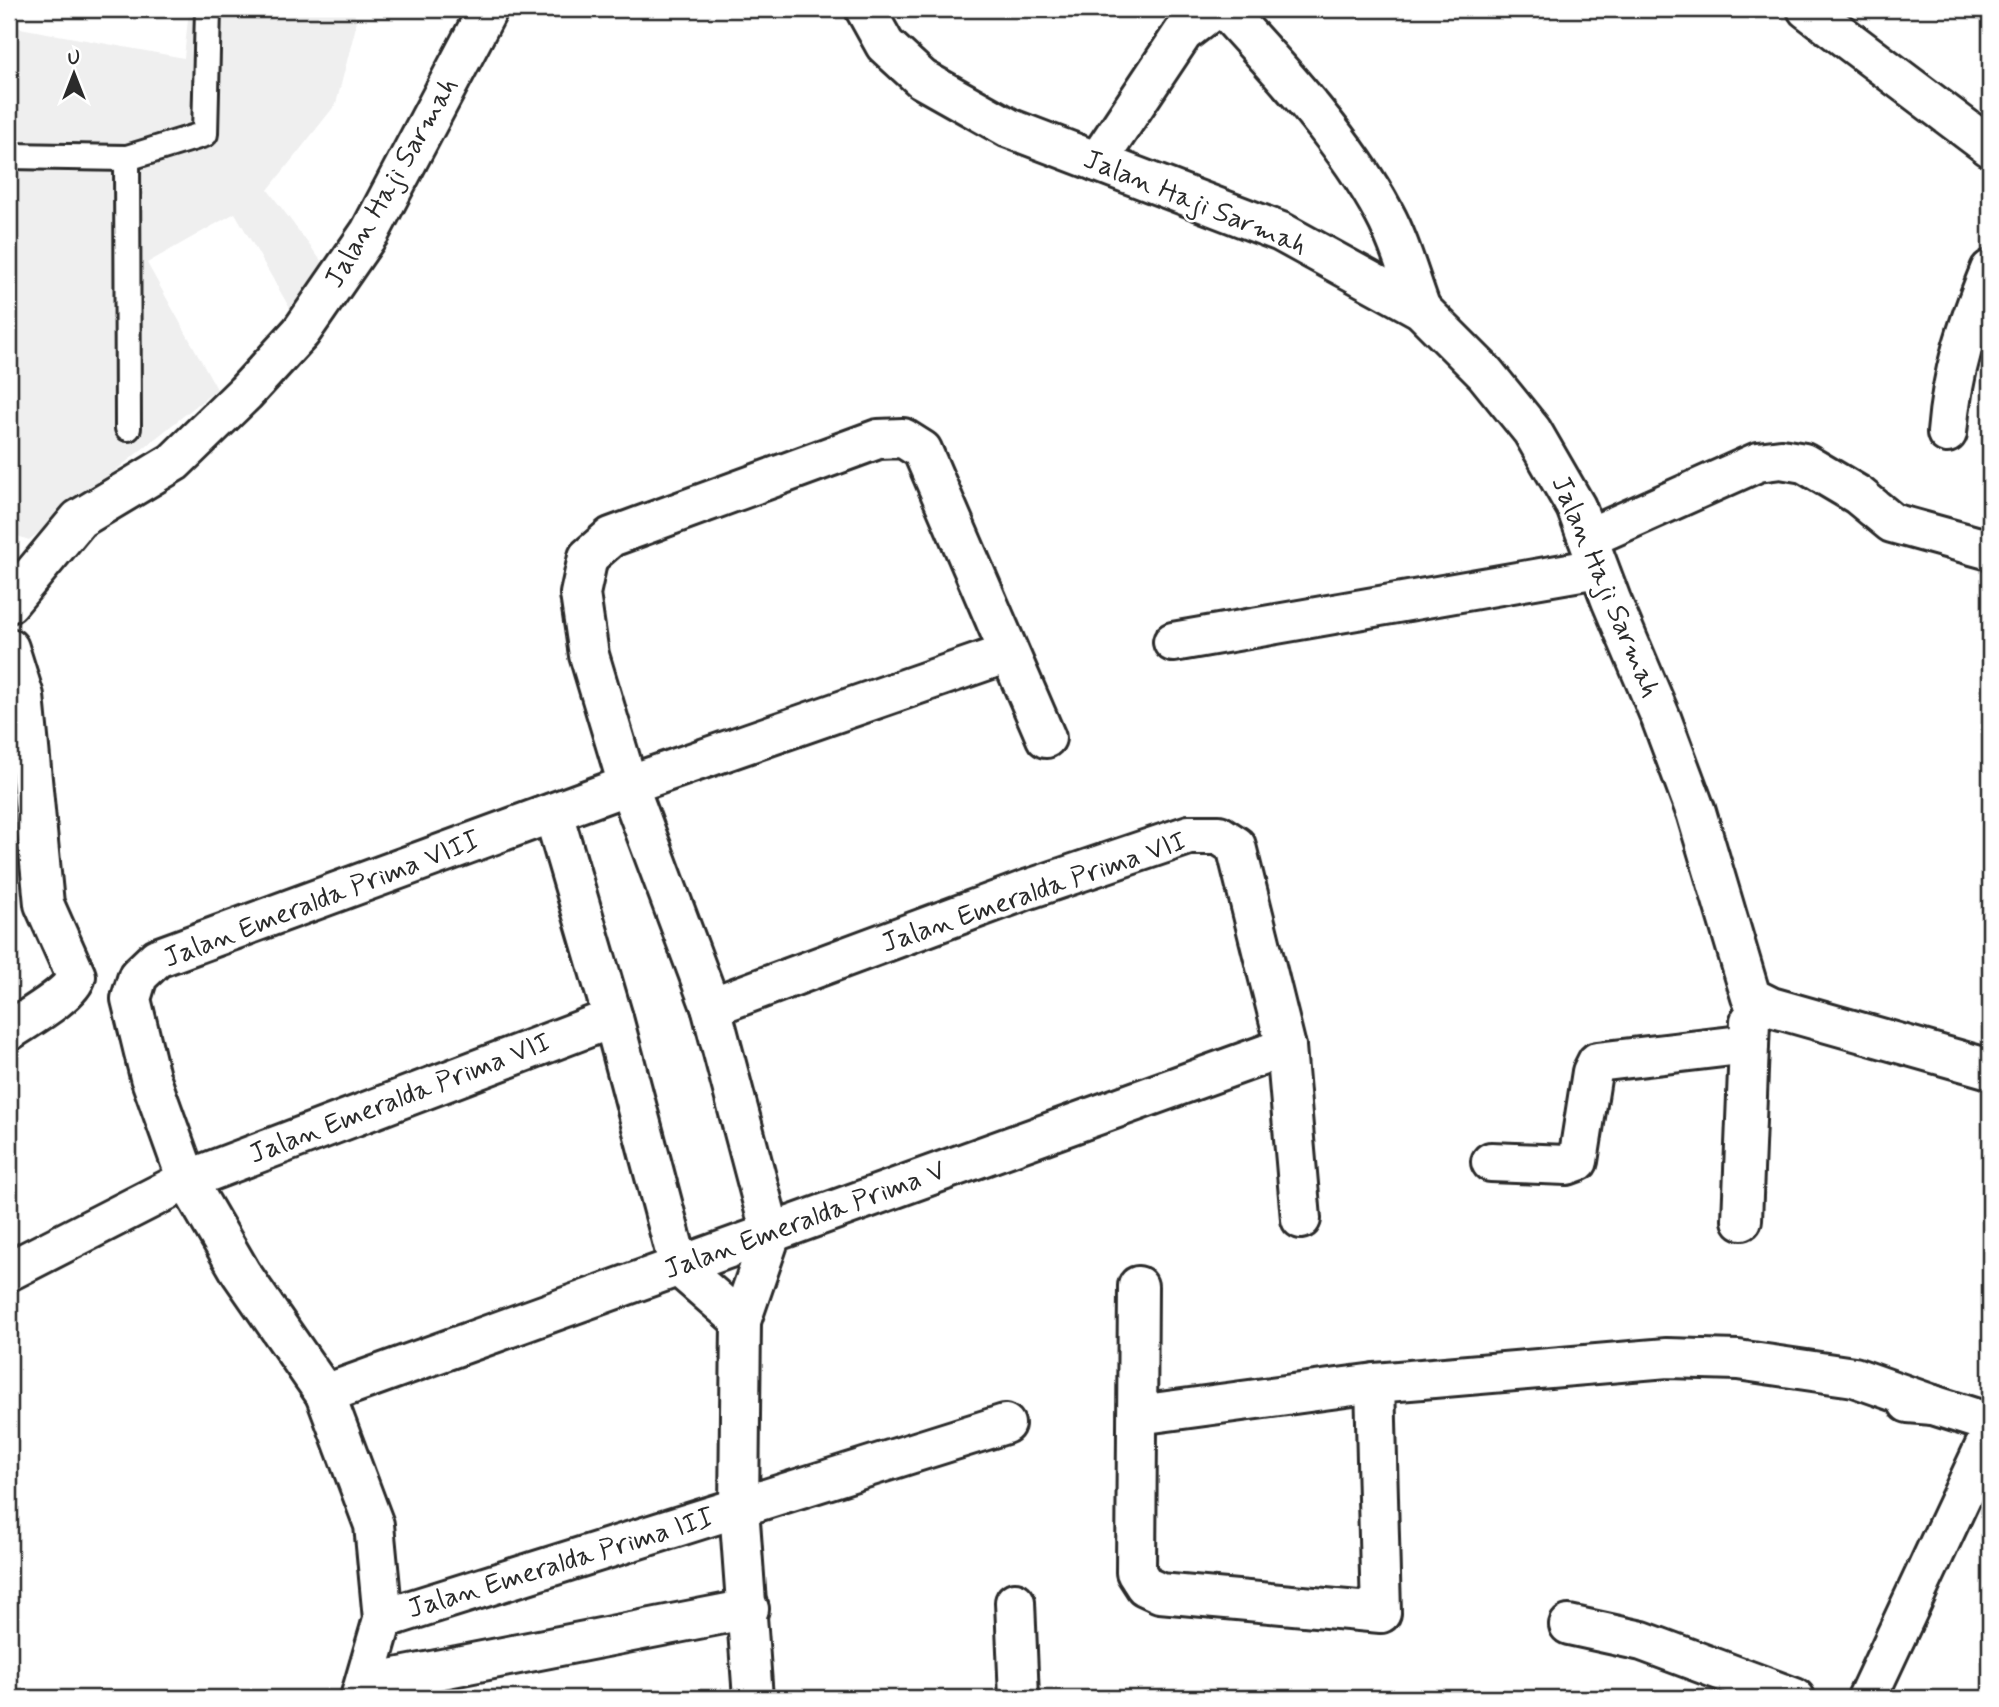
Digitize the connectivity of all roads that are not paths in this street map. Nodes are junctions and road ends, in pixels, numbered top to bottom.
1 (208, 9) edge
2 (488, 9) edge
3 (865, 9) edge
4 (1214, 9) edge
5 (1224, 9) edge
6 (1807, 9) edge
7 (1990, 147) edge
8 (9, 156) edge
9 (127, 158) junction
10 (1097, 162) junction
11 (1990, 270) edge
12 (1421, 309) junction
13 (128, 428) dead end
14 (1947, 433) dead end
15 (1990, 550) edge
16 (1593, 553) junction
17 (9, 603) edge
18 (1173, 642) dead end
19 (9, 648) edge
20 (1008, 653) junction
21 (1046, 738) dead end
22 (628, 785) junction
23 (553, 813) junction
24 (1751, 998) junction
25 (711, 1007) junction
26 (612, 1018) junction
27 (9, 1031) edge
28 (1749, 1044) junction
29 (1286, 1047) junction
30 (1990, 1069) edge
31 (1490, 1162) dead end
32 (187, 1180) junction
33 (1301, 1219) dead end
34 (1742, 1220) dead end
35 (771, 1234) junction
36 (679, 1267) junction
37 (9, 1271) edge
38 (1138, 1286) dead end
39 (741, 1321) junction
40 (1375, 1382) junction
41 (325, 1394) junction
42 (1138, 1415) junction
43 (1990, 1423) edge
44 (1004, 1424) dead end
45 (1990, 1435) edge
46 (739, 1508) junction
47 (1015, 1602) dead end
48 (749, 1609) junction
49 (383, 1619) junction
50 (1569, 1625) dead end
51 (362, 1691) edge
52 (753, 1698) edge
53 (1019, 1698) edge
54 (1795, 1698) edge
55 (1867, 1698) edge

1 - 9 lane
2 - 17 street, Jalan Haji Sarmah
3 - 10 street, Jalan Haji Sarmah
4 - 10 street
5 - 12 street
6 - 7 street
8 - 9 lane
9 - 13 lane
10 - 12 street, Jalan Haji Sarmah
11 - 14 street
12 - 16 street, Jalan Haji Sarmah
15 - 16 street
16 - 18 street
16 - 24 street, Jalan Haji Sarmah
19 - 27 street
20 - 21 street
20 - 22 street, Jalan Emeralda Prima VIII
20 - 22 street
22 - 23 street, Jalan Emeralda Prima VIII
22 - 25 street
23 - 26 street
23 - 32 street, Jalan Emeralda Prima VIII
24 - 28 street, Jalan Haji Sarmah
24 - 30 street
25 - 29 street, Jalan Emeralda Prima VII
25 - 35 street
26 - 32 street, Jalan Emeralda Prima VII
26 - 36 street
28 - 31 street
28 - 34 street, Jalan Haji Sarmah
29 - 33 street, Jalan Emeralda Prima VII
29 - 35 street, Jalan Emeralda Prima V
32 - 37 street, Jalan Emeralda Prima VII
32 - 41 street, Jalan Emeralda Prima VIII
35 - 36 street, Jalan Emeralda Prima V
35 - 39 street
36 - 39 street
36 - 41 street, Jalan Emeralda Prima V
38 - 42 street
39 - 46 street
40 - 42 street
40 - 42 street
40 - 43 street
41 - 49 street, Jalan Emeralda Prima VIII
44 - 46 street, Jalan Emeralda Prima III
45 - 55 street
46 - 48 street, Jalan Emeralda Prima III
46 - 49 street, Jalan Emeralda Prima III
47 - 53 street
48 - 51 street
48 - 52 street, Jalan Emeralda Prima III
49 - 51 street
50 - 54 street

